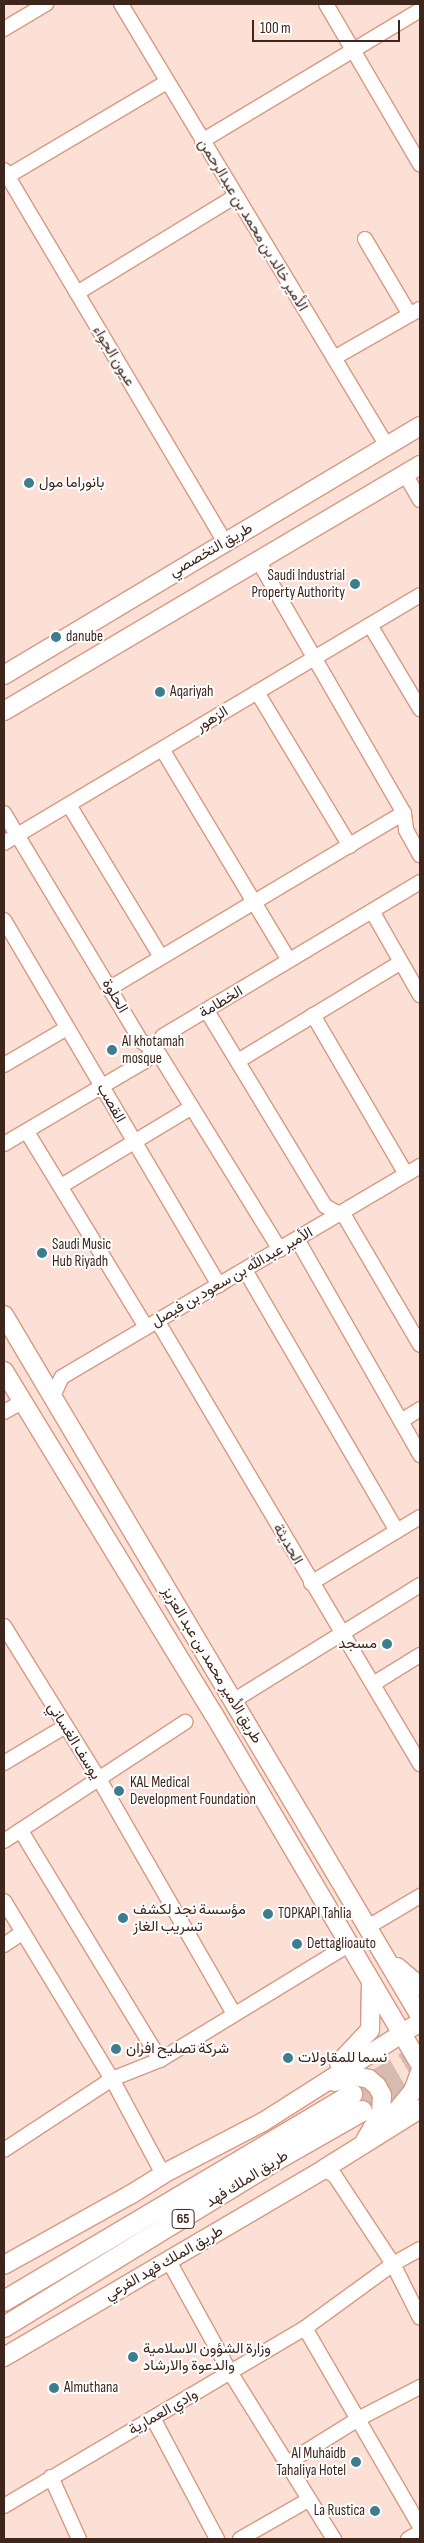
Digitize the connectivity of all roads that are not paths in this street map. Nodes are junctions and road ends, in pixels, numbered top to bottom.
1 (46, 4) edge
2 (120, 4) edge
3 (326, 4) edge
4 (420, 10) edge
5 (4, 29) edge
6 (353, 50) junction
7 (167, 82) junction
8 (202, 141) junction
9 (420, 164) edge
10 (6, 173) edge
11 (236, 196) junction
12 (365, 239) dead end
13 (77, 292) junction
14 (415, 312) edge
15 (334, 358) junction
16 (420, 426) edge
17 (387, 446) junction
18 (420, 465) edge
19 (405, 474) junction
20 (420, 500) edge
21 (225, 542) junction
22 (259, 562) junction
23 (420, 595) edge
24 (370, 625) junction
25 (314, 659) junction
26 (4, 676) edge
27 (257, 692) junction
28 (420, 709) edge
29 (4, 711) edge
30 (162, 749) junction
31 (69, 805) junction
32 (4, 813) edge
33 (404, 813) junction
34 (17, 835) junction
35 (4, 843) edge
36 (350, 846) junction
37 (420, 854) edge
38 (420, 882) edge
39 (255, 902) junction
40 (372, 911) junction
41 (4, 920) edge
42 (160, 957) junction
43 (289, 960) junction
44 (400, 962) junction
45 (110, 988) junction
46 (420, 996) edge
47 (207, 1010) junction
48 (313, 1015) junction
49 (67, 1028) junction
50 (153, 1050) junction
51 (238, 1061) junction
52 (4, 1065) edge
53 (102, 1088) junction
54 (192, 1107) junction
55 (27, 1132) junction
56 (134, 1142) junction
57 (4, 1144) edge
58 (420, 1166) edge
59 (406, 1174) junction
60 (61, 1186) junction
61 (339, 1214) junction
62 (297, 1239) junction
63 (280, 1250) junction
64 (245, 1270) junction
65 (219, 1285) junction
66 (4, 1315) edge
67 (152, 1325) junction
68 (420, 1345) edge
69 (4, 1371) edge
70 (53, 1396) junction
71 (22, 1402) junction
72 (420, 1409) edge
73 (4, 1412) edge
74 (401, 1421) junction
75 (420, 1454) edge
76 (420, 1517) edge
77 (397, 1531) junction
78 (311, 1582) junction
79 (419, 1590) edge
80 (4, 1626) edge
81 (342, 1632) junction
82 (420, 1655) edge
83 (373, 1684) junction
84 (233, 1701) junction
85 (185, 1722) dead end
86 (64, 1726) junction
87 (4, 1763) edge
88 (420, 1764) edge
89 (99, 1779) junction
90 (20, 1831) junction
91 (4, 1841) edge
92 (420, 1896) edge
93 (4, 1901) edge
94 (368, 1927) junction
95 (23, 1932) junction
96 (350, 1944) junction
97 (4, 1945) edge
98 (382, 1952) junction
99 (371, 1982) junction
100 (420, 1986) edge
101 (234, 2014) junction
102 (420, 2016) edge
103 (420, 2022) edge
104 (402, 2034) junction
105 (160, 2060) junction
106 (420, 2064) edge
107 (420, 2072) edge
108 (112, 2079) junction
109 (352, 2094) tunnel mouth
110 (420, 2109) edge
111 (362, 2111) tunnel mouth
112 (263, 2122) junction
113 (420, 2124) edge
114 (362, 2145) junction
115 (4, 2150) edge
116 (324, 2169) junction
117 (163, 2174) junction
118 (420, 2249) edge
119 (170, 2257) junction
120 (5, 2262) edge
121 (392, 2264) junction
122 (49, 2273) junction
123 (4, 2289) edge
124 (4, 2300) edge
125 (420, 2318) edge
126 (4, 2327) edge
127 (305, 2328) junction
128 (4, 2357) edge
129 (230, 2372) junction
130 (420, 2387) edge
131 (153, 2418) junction
132 (358, 2420) junction
133 (289, 2462) junction
134 (50, 2477) junction
135 (308, 2500) junction
136 (4, 2506) edge
137 (420, 2526) edge
138 (420, 2532) edge
139 (79, 2539) edge
140 (217, 2539) edge
141 (240, 2539) edge
142 (334, 2539) edge
143 (408, 2539) edge

1 - 5 street
2 - 7 street, الأمير خالد بن محمد بن عبدالرحمن
3 - 6 street
4 - 6 street
6 - 8 street
6 - 9 street
7 - 8 street, الأمير خالد بن محمد بن عبدالرحمن
7 - 10 street
8 - 11 street, الأمير خالد بن محمد بن عبدالرحمن
10 - 13 street, عيون الجواء
11 - 13 street
11 - 15 street, الأمير خالد بن محمد بن عبدالرحمن
12 - 14 street
13 - 21 street, عيون الجواء
14 - 15 street
15 - 17 street, الأمير خالد بن محمد بن عبدالرحمن
16 - 17 main road, طريق التخصصي
17 - 21 main road, طريق التخصصي
18 - 19 main road
19 - 20 street
19 - 22 main road
21 - 26 main road, طريق التخصصي
22 - 25 street
22 - 29 main road
23 - 24 street, الزهور
24 - 25 street, الزهور
24 - 28 street
25 - 27 street, الزهور
25 - 33 street
27 - 30 street, الزهور
27 - 36 street
30 - 31 street, الزهور
30 - 39 street
31 - 34 street, الزهور
31 - 42 street
32 - 34 street, الحلوة
33 - 36 street
33 - 37 street
34 - 35 street, الزهور
34 - 45 street, الحلوة
36 - 39 street
38 - 40 street, الخطامة
39 - 42 street
39 - 43 street
40 - 43 street, الخطامة
40 - 44 street
41 - 49 street, القصب
42 - 45 street
43 - 47 street, الخطامة
44 - 46 street
44 - 48 street
45 - 50 street, الحلوة
47 - 50 street, الخطامة
47 - 51 street
48 - 51 street
48 - 59 street
49 - 52 street
49 - 53 street, القصب
50 - 53 street, الخطامة
50 - 54 street, الحلوة
51 - 61 street
53 - 55 street, الخطامة
53 - 56 street, القصب
54 - 56 street
54 - 63 street, الحلوة
55 - 57 street, الخطامة
55 - 60 street, الحديثة
56 - 60 street
56 - 65 street, القصب
58 - 59 street, الأمير عبدالله بن سعود بن فيصل
59 - 61 street, الأمير عبدالله بن سعود بن فيصل
60 - 67 street, الحديثة
61 - 62 street, الأمير عبدالله بن سعود بن فيصل
61 - 68 street
62 - 63 street, الأمير عبدالله بن سعود بن فيصل
62 - 74 street
63 - 64 street, الأمير عبدالله بن سعود بن فيصل
64 - 65 street, الأمير عبدالله بن سعود بن فيصل
64 - 77 street
65 - 67 street, الأمير عبدالله بن سعود بن فيصل
66 - 70 main road, طريق الأمير محمد بن عبد العزيز
67 - 70 street, الأمير عبدالله بن سعود بن فيصل
67 - 78 street, الحديثة
69 - 71 main road, طريق الأمير محمد بن عبد العزيز
70 - 84 main road, طريق الأمير محمد بن عبد العزيز
71 - 73 street
71 - 96 main road, طريق الأمير محمد بن عبد العزيز
72 - 74 street
74 - 75 street
76 - 77 street
77 - 78 street
78 - 81 street, الحديثة
79 - 81 street
80 - 86 street, يوسف الغساني
81 - 83 street, الحديثة
81 - 84 street
82 - 83 street
83 - 88 street, الحديثة
84 - 94 main road, طريق الأمير محمد بن عبد العزيز
85 - 89 street
86 - 87 street
86 - 89 street, يوسف الغساني
89 - 90 street
89 - 101 street, يوسف الغساني
90 - 91 street
90 - 105 street
92 - 94 street
93 - 95 street
94 - 98 main road, طريق الأمير محمد بن عبد العزيز
95 - 97 street
95 - 108 street
96 - 99 main road, طريق الأمير محمد بن عبد العزيز
96 - 101 street
98 - 100 main road
98 - 102 main road, طريق الأمير محمد بن عبد العزيز
99 - 104 main road, طريق الأمير محمد بن عبد العزيز
99 - 112 main road
101 - 105 street
103 - 104 main road
104 - 106 main road, طريق الأمير محمد بن عبد العزيز
104 - 112 main road
105 - 108 street
107 - 114 main road
108 - 115 street
108 - 117 street
109 - 122 highway, طريق الملك فهد / 65
110 - 114 main road
111 - 126 highway, طريق الملك فهد / 65
112 - 114 main road
112 - 117 main road
113 - 116 main road
114 - 116 main road
116 - 119 main road, طريق الملك فهد الفرعي
116 - 121 street
117 - 120 main road
118 - 121 street, وادي العمارية
119 - 128 main road, طريق الملك فهد الفرعي
119 - 129 street
121 - 125 street
121 - 127 street, وادي العمارية
122 - 123 highway
122 - 124 highway, طريق الملك فهد / 65
127 - 129 street, وادي العمارية
127 - 132 street
129 - 131 street, وادي العمارية
129 - 133 street
130 - 132 street
131 - 134 street, وادي العمارية
131 - 140 street
132 - 133 street
132 - 137 street
133 - 135 street
134 - 136 street, وادي العمارية
134 - 139 street
135 - 141 street
135 - 142 street
138 - 143 street

